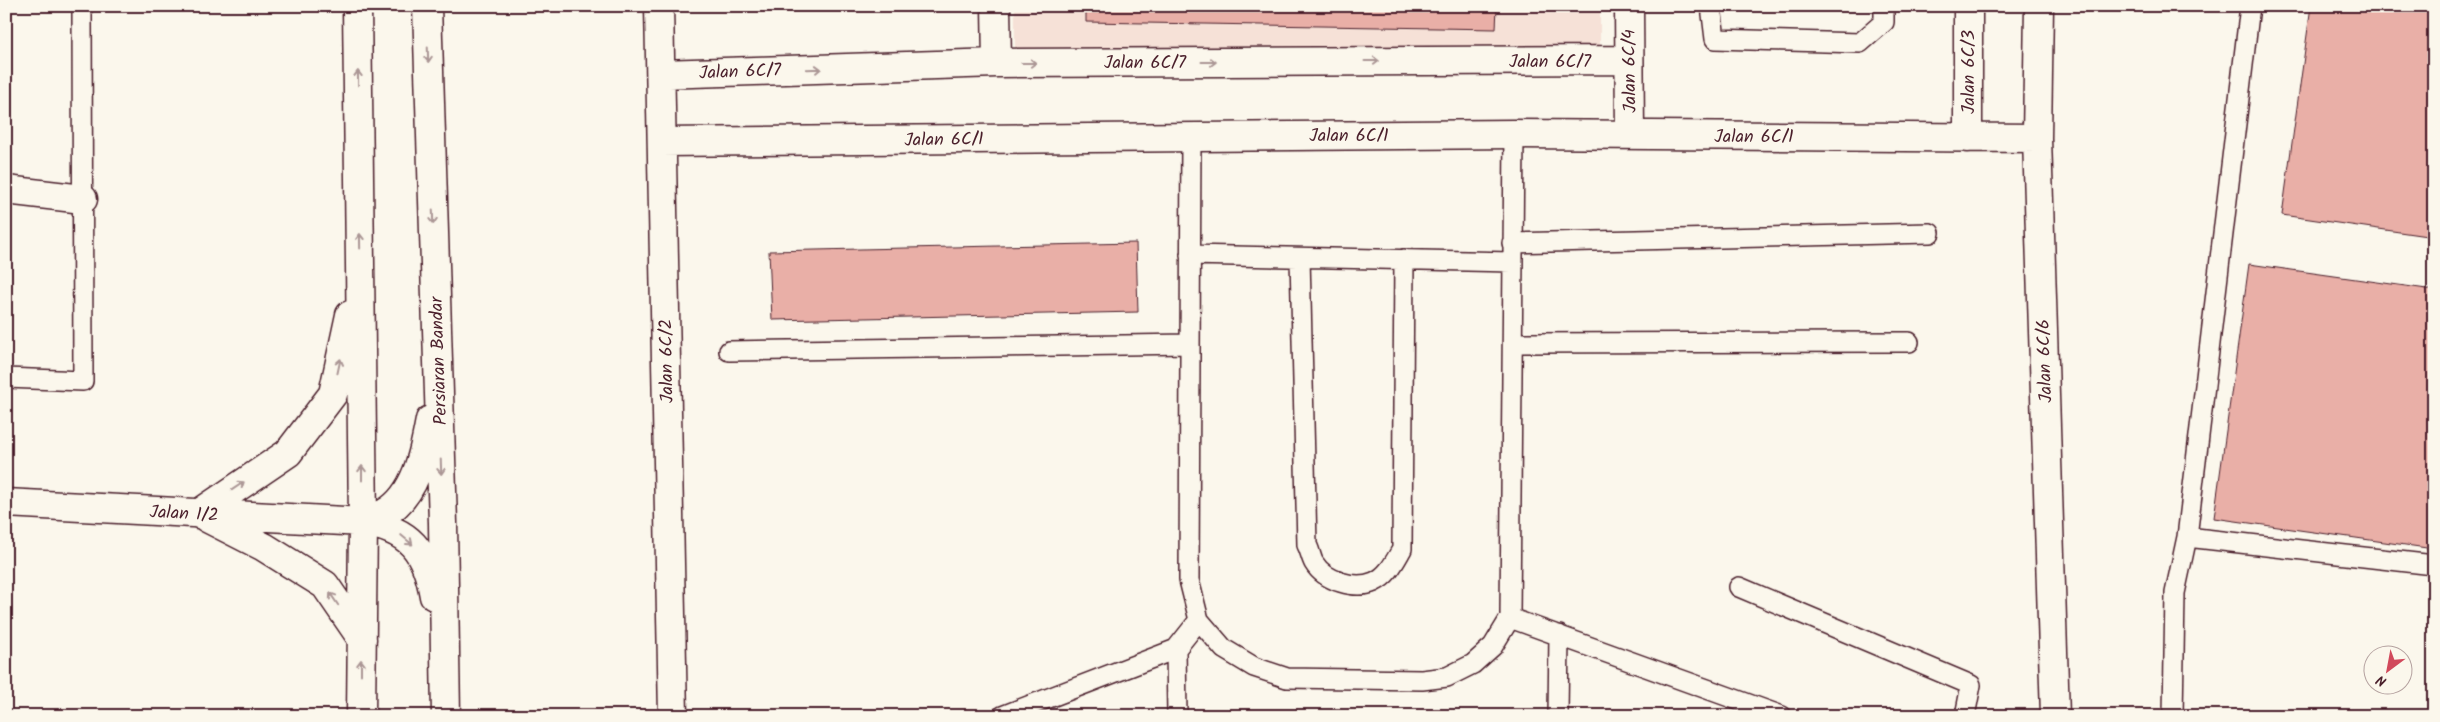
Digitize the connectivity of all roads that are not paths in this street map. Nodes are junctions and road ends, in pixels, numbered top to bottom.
1 (82, 6) edge
2 (357, 6) edge
3 (427, 6) edge
4 (658, 6) edge
5 (996, 6) edge
6 (1629, 6) edge
7 (1711, 6) edge
8 (1884, 6) edge
9 (1968, 6) edge
10 (2039, 6) edge
11 (2250, 6) edge
12 (1629, 60) junction
13 (997, 63) junction
14 (660, 74) junction
15 (1514, 134) junction
16 (1630, 135) junction
17 (1191, 136) junction
18 (1968, 138) junction
19 (2037, 138) junction
20 (662, 142) junction
21 (6, 190) edge
22 (82, 199) junction
23 (1930, 233) dead end
24 (1512, 243) junction
25 (1190, 255) junction
26 (1300, 258) junction
27 (1404, 259) junction
28 (1512, 262) junction
29 (361, 268) junction
30 (1909, 342) dead end
31 (1512, 343) junction
32 (1189, 344) junction
33 (729, 351) dead end
34 (438, 377) junction
35 (6, 378) edge
36 (6, 503) edge
37 (198, 514) junction
38 (363, 522) junction
39 (2187, 537) junction
40 (2434, 565) edge
41 (1740, 587) dead end
42 (1510, 618) junction
43 (1199, 620) junction
44 (1559, 635) junction
45 (362, 639) junction
46 (1176, 649) junction
47 (446, 657) junction
48 (361, 716) edge
49 (446, 716) edge
50 (672, 716) edge
51 (1002, 716) edge
52 (1177, 716) edge
53 (1558, 716) edge
54 (1782, 716) edge
55 (1965, 716) edge
56 (2055, 716) edge
57 (2173, 716) edge

1 - 22 lane
29 -> 2 street
3 -> 34 street, Persiaran Bandar
4 - 14 street, Jalan 6C/2
5 - 13 street
6 - 12 street, Jalan 6C/4
7 - 8 lane
9 - 18 street, Jalan 6C/3
10 - 19 street, Jalan 6C/6
11 - 39 lane
13 -> 12 street, Jalan 6C/7
12 - 16 street, Jalan 6C/4
14 -> 13 street, Jalan 6C/7
14 - 20 street, Jalan 6C/2
15 - 16 street, Jalan 6C/1
15 - 17 street, Jalan 6C/1
15 - 24 lane
16 - 18 street, Jalan 6C/1
17 - 20 street, Jalan 6C/1
17 - 25 lane
18 - 19 street, Jalan 6C/1
19 - 56 street, Jalan 6C/6
20 - 50 street, Jalan 6C/2
21 - 22 street
22 - 35 lane
23 - 24 lane
24 - 28 lane
25 - 26 lane
25 - 32 lane
26 - 27 lane
26 - 27 lane
27 - 28 lane
28 - 31 lane
37 -> 29 street
38 -> 29 street
30 - 31 lane
31 - 42 lane
32 - 33 lane
32 - 43 lane
34 - 38 street
34 -> 47 street, Persiaran Bandar
36 - 37 street, Jalan 1/2
37 - 38 street, Jalan 1/2
45 -> 37 street
38 - 45 street
38 -> 47 street, Jalan 1/2
39 - 40 lane
39 - 57 lane
41 - 55 lane
42 - 43 lane
42 - 44 lane
43 - 46 lane
44 - 53 lane
44 - 54 lane
48 -> 45 street
46 - 51 lane
46 - 52 lane
47 - 49 street, Persiaran Bandar

